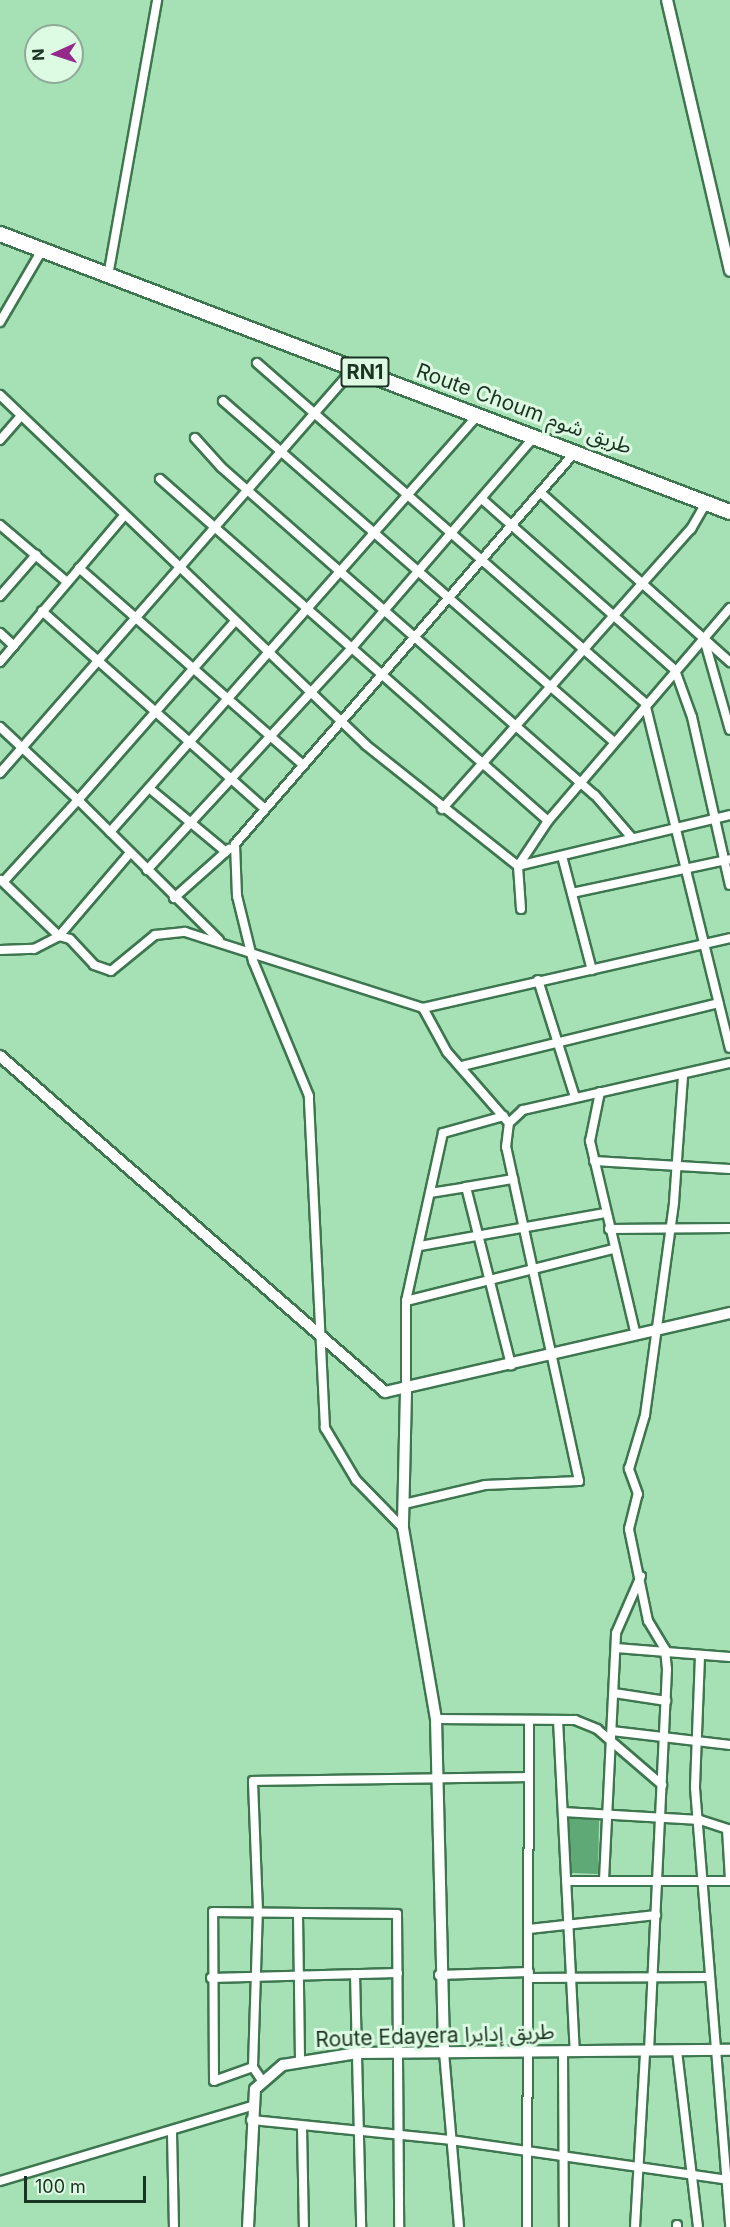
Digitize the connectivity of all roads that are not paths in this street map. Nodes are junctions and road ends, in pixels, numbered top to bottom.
1 (157, 0) edge
2 (667, 0) edge
3 (0, 234) edge
4 (42, 250) junction
5 (730, 271) edge
6 (108, 276) junction
7 (0, 322) edge
8 (257, 363) dead end
9 (354, 368) junction
10 (0, 395) edge
11 (223, 401) dead end
12 (317, 414) junction
13 (479, 414) junction
14 (21, 416) junction
15 (536, 435) junction
16 (195, 438) dead end
17 (0, 440) edge
18 (577, 450) junction
19 (285, 453) junction
20 (160, 479) dead end
21 (248, 491) junction
22 (541, 493) junction
23 (410, 496) junction
24 (483, 500) junction
25 (706, 501) junction
26 (730, 512) edge
27 (124, 516) junction
28 (511, 524) junction
29 (0, 525) edge
30 (214, 529) junction
31 (453, 533) junction
32 (377, 535) junction
33 (36, 555) junction
34 (482, 558) junction
35 (79, 568) junction
36 (178, 568) junction
37 (419, 571) junction
38 (342, 573) junction
39 (68, 582) junction
40 (643, 584) junction
41 (0, 596) edge
42 (448, 596) junction
43 (730, 608) edge
44 (306, 610) junction
45 (42, 611) junction
46 (385, 611) junction
47 (137, 617) junction
48 (613, 617) junction
49 (235, 621) junction
50 (0, 633) edge
51 (414, 636) junction
52 (702, 640) junction
53 (14, 646) junction
54 (351, 649) junction
55 (584, 649) junction
56 (268, 652) junction
57 (98, 661) junction
58 (0, 662) edge
59 (730, 662) edge
60 (195, 667) junction
61 (675, 670) junction
62 (381, 675) junction
63 (550, 686) junction
64 (310, 692) junction
65 (227, 700) junction
66 (645, 703) junction
67 (156, 712) junction
68 (340, 722) junction
69 (0, 727) edge
70 (518, 728) junction
71 (730, 730) edge
72 (270, 736) junction
73 (191, 742) junction
74 (614, 742) junction
75 (23, 748) junction
76 (303, 765) junction
77 (483, 766) junction
78 (0, 773) edge
79 (231, 778) junction
80 (581, 783) junction
81 (149, 788) junction
82 (78, 800) junction
83 (265, 809) junction
84 (442, 809) junction
85 (730, 815) edge
86 (714, 819) junction
87 (548, 821) junction
88 (190, 823) junction
89 (677, 827) junction
90 (110, 832) junction
91 (632, 838) junction
92 (235, 844) junction
93 (226, 852) junction
94 (130, 853) junction
95 (562, 856) junction
96 (727, 859) edge
97 (519, 866) junction
98 (147, 870) junction
99 (687, 871) junction
100 (1, 880) edge
101 (730, 885) edge
102 (572, 893) junction
103 (174, 898) junction
104 (521, 909) dead end
105 (59, 936) junction
106 (730, 938) edge
107 (222, 943) junction
108 (704, 944) junction
109 (0, 950) edge
110 (251, 951) junction
111 (592, 970) junction
112 (538, 981) junction
113 (718, 1003) junction
114 (423, 1008) junction
115 (558, 1041) junction
116 (730, 1048) edge
117 (0, 1056) edge
118 (730, 1063) edge
119 (462, 1066) junction
120 (682, 1075) junction
121 (600, 1092) junction
122 (575, 1097) junction
123 (507, 1120) junction
124 (594, 1161) junction
125 (676, 1169) junction
126 (730, 1169) edge
127 (513, 1179) junction
128 (466, 1187) junction
129 (430, 1193) junction
130 (605, 1214) junction
131 (525, 1227) junction
132 (670, 1228) junction
133 (730, 1228) edge
134 (609, 1229) junction
135 (477, 1234) junction
136 (420, 1246) junction
137 (614, 1249) junction
138 (536, 1270) junction
139 (489, 1281) junction
140 (406, 1301) junction
141 (730, 1313) edge
142 (654, 1331) junction
143 (321, 1334) junction
144 (636, 1335) junction
145 (555, 1354) junction
146 (511, 1365) junction
147 (406, 1391) junction
148 (404, 1504) junction
149 (403, 1528) junction
150 (641, 1576) junction
151 (616, 1648) junction
152 (666, 1656) junction
153 (700, 1656) junction
154 (730, 1657) edge
155 (614, 1693) junction
156 (666, 1701) junction
157 (436, 1719) junction
158 (529, 1720) junction
159 (558, 1720) junction
160 (612, 1731) junction
161 (664, 1734) junction
162 (697, 1740) junction
163 (611, 1744) junction
164 (730, 1745) edge
165 (436, 1775) junction
166 (529, 1777) junction
167 (662, 1785) junction
168 (562, 1812) junction
169 (608, 1815) junction
170 (660, 1816) junction
171 (700, 1820) junction
172 (728, 1829) edge
173 (658, 1879) junction
174 (604, 1880) junction
175 (730, 1880) edge
176 (566, 1881) junction
177 (705, 1881) junction
178 (258, 1912) junction
179 (298, 1915) junction
180 (656, 1915) junction
181 (572, 1925) junction
182 (529, 1929) junction
183 (398, 1973) junction
184 (354, 1974) junction
185 (299, 1975) junction
186 (439, 1975) junction
187 (529, 1975) junction
188 (256, 1976) junction
189 (710, 1977) junction
190 (211, 1978) junction
191 (571, 1979) junction
192 (653, 1980) junction
193 (677, 2050) junction
194 (716, 2050) junction
195 (730, 2050) edge
196 (529, 2051) junction
197 (569, 2051) junction
198 (647, 2051) junction
199 (396, 2052) junction
200 (444, 2052) junction
201 (357, 2053) junction
202 (300, 2060) junction
203 (254, 2067) junction
204 (261, 2079) junction
205 (252, 2106) junction
206 (251, 2120) junction
207 (726, 2125) edge
208 (302, 2127) junction
209 (172, 2133) junction
210 (358, 2133) junction
211 (397, 2136) junction
212 (451, 2140) junction
213 (528, 2150) junction
214 (564, 2156) junction
215 (638, 2167) junction
216 (690, 2174) junction
217 (728, 2180) edge
218 (0, 2181) edge
219 (174, 2227) edge
220 (248, 2227) edge
221 (304, 2227) edge
222 (361, 2227) edge
223 (399, 2227) edge
224 (459, 2227) edge
225 (527, 2227) edge
226 (564, 2227) edge
227 (635, 2227) edge
228 (698, 2227) edge
229 (730, 2227) edge

1 - 6 street
2 - 5 street
3 - 4 highway, Route Choum طريق شوم / RN1
4 - 6 highway, Route Choum طريق شوم / RN1
4 - 7 street
6 - 9 highway, Route Choum طريق شوم / RN1
8 - 12 street
9 - 12 street
9 - 13 highway, Route Choum طريق شوم / RN1
10 - 14 street
11 - 19 street
12 - 19 street
12 - 23 street
13 - 15 highway, Route Choum طريق شوم / RN1
13 - 23 street
14 - 17 street
14 - 27 street
15 - 18 highway, Route Choum طريق شوم / RN1
15 - 24 street
16 - 21 street
18 - 22 street
18 - 25 highway, Route Choum طريق شوم / RN1
19 - 21 street
19 - 32 street
20 - 30 street
21 - 30 street
21 - 38 street
22 - 28 street
22 - 40 street
23 - 31 street
23 - 32 street
24 - 28 street
24 - 31 street
25 - 26 highway, Route Choum طريق شوم / RN1
25 - 40 street
27 - 35 street
27 - 36 street
28 - 34 street
28 - 48 street
29 - 33 street
30 - 36 street
30 - 44 street
31 - 34 street
31 - 37 street
32 - 37 street
32 - 38 street
33 - 39 street
33 - 41 street
34 - 42 street
34 - 55 street
35 - 39 street
35 - 47 street
36 - 47 street
36 - 49 street
37 - 42 street
37 - 46 street
38 - 44 street
38 - 46 street
39 - 45 street
40 - 48 street
40 - 52 street
42 - 51 street
42 - 63 street
43 - 52 street
44 - 54 street
44 - 56 street
45 - 53 street
45 - 57 street
46 - 51 street
46 - 54 street
47 - 57 street
47 - 60 street
48 - 55 street
48 - 61 street
49 - 56 street
49 - 60 street
50 - 53 street
51 - 62 street
51 - 70 street
52 - 59 street
52 - 61 street
52 - 71 street
53 - 58 street
54 - 62 street
54 - 64 street
55 - 63 street
55 - 66 street
56 - 64 street
56 - 65 street
57 - 67 street
57 - 75 street
60 - 65 street
60 - 67 street
61 - 66 street
61 - 86 street
62 - 68 street
62 - 77 street
63 - 70 street
63 - 74 street
64 - 68 street
64 - 72 street
65 - 72 street
65 - 73 street
66 - 74 street
66 - 89 street
67 - 73 street
67 - 82 street
68 - 76 street
68 - 84 street
69 - 75 street
70 - 77 street
70 - 80 street
72 - 76 street
72 - 79 street
73 - 79 street
73 - 81 street
74 - 80 street
75 - 78 street
75 - 82 street
76 - 83 street
77 - 84 street
77 - 87 street
79 - 83 street
79 - 88 street
80 - 87 street
80 - 91 street
81 - 88 street
81 - 90 street
82 - 90 street
82 - 100 street
83 - 92 street
84 - 97 street
85 - 86 street
86 - 89 street
86 - 96 street
87 - 97 street
88 - 93 street
88 - 98 street
89 - 91 street
89 - 99 street
90 - 94 street
91 - 95 street
92 - 93 street
92 - 110 street
93 - 103 street
94 - 98 street
94 - 105 street
95 - 97 street
95 - 102 street
96 - 99 street
96 - 101 street
97 - 104 street
98 - 103 street
99 - 102 street
99 - 108 street
100 - 105 street
102 - 111 street
103 - 107 street
105 - 107 street
105 - 109 street
106 - 108 street
107 - 110 street
108 - 111 street
108 - 113 street
110 - 114 street
110 - 143 street
111 - 112 street
112 - 114 street
112 - 115 street
113 - 115 street
113 - 116 street
114 - 119 street
115 - 119 street
115 - 122 street
117 - 143 street
118 - 120 street
119 - 123 street
120 - 121 street
120 - 125 street
121 - 122 street
121 - 124 street
122 - 123 street
123 - 127 street
123 - 129 street
124 - 125 street
124 - 130 street
125 - 126 street
125 - 132 street
127 - 128 street
127 - 131 street
128 - 129 street
128 - 135 street
129 - 136 street
130 - 131 street
130 - 134 street
131 - 135 street
131 - 138 street
132 - 133 street
132 - 134 street
132 - 142 street
134 - 137 street
135 - 136 street
135 - 139 street
136 - 140 street
137 - 138 street
137 - 144 street
138 - 139 street
138 - 145 street
139 - 140 street
139 - 146 street
140 - 147 street
141 - 142 street
142 - 144 street
142 - 150 street
143 - 147 street
143 - 149 street
144 - 145 street
145 - 146 street
145 - 148 street
146 - 147 street
147 - 148 street
148 - 149 street
149 - 157 street
150 - 151 street
150 - 152 street
151 - 152 street
151 - 155 street
152 - 153 street
152 - 156 street
153 - 154 street
153 - 162 street
155 - 156 street
155 - 160 street
156 - 161 street
157 - 158 street
157 - 165 street
158 - 159 street
158 - 166 street
159 - 163 street
159 - 168 street
160 - 161 street
160 - 163 street
161 - 162 street
161 - 167 street
162 - 164 street
162 - 171 street
163 - 167 street
163 - 169 street
165 - 166 street
165 - 178 street
165 - 186 street
166 - 182 street
167 - 170 street
168 - 169 street
168 - 176 street
169 - 170 street
169 - 174 street
170 - 171 street
170 - 173 street
171 - 172 street
171 - 177 street
172 - 175 street
173 - 174 street
173 - 177 street
173 - 180 street
174 - 176 street
175 - 177 street
176 - 181 street
177 - 189 street
178 - 179 street
178 - 188 street
178 - 190 street
179 - 183 street
179 - 185 street
180 - 181 street
180 - 192 street
181 - 182 street
181 - 191 street
182 - 187 street
183 - 184 street
183 - 199 street
184 - 185 street
184 - 201 street
185 - 188 street
185 - 202 street
186 - 187 street
186 - 200 street
187 - 191 street
187 - 196 street
188 - 190 street
188 - 203 street
189 - 192 street
189 - 194 street
190 - 203 street
191 - 192 street
191 - 197 street
192 - 198 street
193 - 194 street, Route Edayera طريق إدايرا
193 - 198 street, Route Edayera طريق إدايرا
193 - 216 street
194 - 195 street, Route Edayera طريق إدايرا
194 - 207 street
196 - 197 street, Route Edayera طريق إدايرا
196 - 200 street, Route Edayera طريق إدايرا
196 - 213 street
197 - 198 street, Route Edayera طريق إدايرا
197 - 214 street
198 - 215 street
199 - 200 street, Route Edayera طريق إدايرا
199 - 201 street, Route Edayera طريق إدايرا
199 - 211 street
200 - 212 street
201 - 202 street, Route Edayera طريق إدايرا
201 - 210 street
202 - 204 street, Route Edayera طريق إدايرا
203 - 204 street
204 - 205 street
205 - 206 street
205 - 209 street
206 - 208 street
206 - 220 street
207 - 217 street
208 - 210 street
208 - 221 street
209 - 218 street
209 - 219 street
210 - 211 street
210 - 222 street
211 - 212 street
211 - 223 street
212 - 213 street
212 - 224 street
213 - 214 street
213 - 225 street
214 - 215 street
214 - 226 street
215 - 216 street
215 - 227 street
216 - 217 street
216 - 228 street
217 - 229 street

